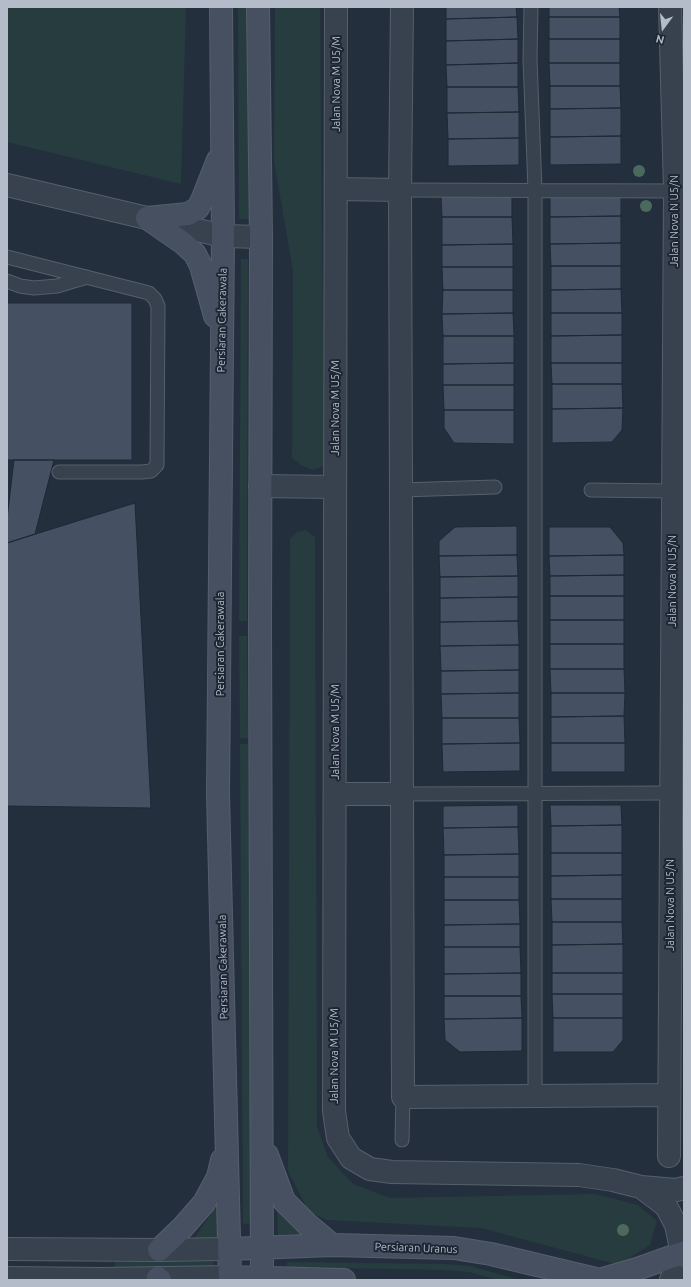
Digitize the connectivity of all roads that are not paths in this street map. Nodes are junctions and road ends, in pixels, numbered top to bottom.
1 (221, 7) edge
2 (258, 7) edge
3 (336, 7) edge
4 (402, 7) edge
5 (531, 7) edge
6 (670, 7) edge
7 (222, 151) junction
8 (7, 184) edge
9 (336, 189) junction
10 (400, 190) junction
11 (535, 190) junction
12 (675, 191) junction
13 (147, 218) junction
14 (223, 236) junction
15 (261, 237) junction
16 (7, 257) edge
17 (87, 277) junction
18 (7, 281) edge
19 (222, 342) junction
20 (59, 472) dead end
21 (260, 486) junction
22 (335, 487) junction
23 (495, 487) dead end
24 (401, 490) junction
25 (592, 490) dead end
26 (678, 491) edge
27 (671, 793) junction
28 (335, 794) junction
29 (402, 794) junction
30 (535, 794) junction
31 (669, 1095) junction
32 (403, 1097) junction
33 (535, 1097) junction
34 (227, 1139) junction
35 (262, 1140) junction
36 (402, 1140) dead end
37 (669, 1156) dead end
38 (641, 1187) junction
39 (684, 1188) edge
40 (332, 1245) junction
41 (262, 1248) junction
42 (7, 1249) edge
43 (102, 1249) junction
44 (229, 1249) junction
45 (159, 1250) junction
46 (683, 1253) edge
47 (7, 1278) edge
48 (61, 1279) edge
49 (101, 1279) junction
50 (159, 1279) edge
51 (230, 1279) edge
52 (262, 1279) edge
53 (335, 1280) edge
54 (600, 1280) edge
55 (672, 1280) edge

1 - 7 street, Persiaran Cakerawala
2 - 15 street
3 - 9 street, Jalan Nova M U5/M
4 - 10 street
5 - 11 lane
6 - 12 street, Jalan Nova N U5/N
7 - 13 street
7 - 14 street, Persiaran Cakerawala
8 - 13 street
9 - 10 street
9 - 22 street, Jalan Nova M U5/M
10 - 11 lane
10 - 24 street
11 - 12 lane
11 - 30 lane
12 - 26 street, Jalan Nova N U5/N
13 - 14 street
13 - 19 street
14 - 15 street
14 - 19 street, Persiaran Cakerawala
15 - 21 street
16 - 17 lane
17 - 18 lane
17 - 20 lane
19 - 34 street, Persiaran Cakerawala
21 - 22 street
21 - 35 street
22 - 28 street, Jalan Nova M U5/M
23 - 24 lane
24 - 29 street
25 - 26 lane
26 - 27 street, Jalan Nova N U5/N
27 - 30 lane
27 - 31 street, Jalan Nova N U5/N
28 - 29 street
28 - 38 street, Jalan Nova M U5/M
29 - 30 lane
29 - 32 street
30 - 33 lane
31 - 33 street
31 - 37 street, Jalan Nova N U5/N
32 - 33 street
32 - 36 lane
34 - 44 street, Persiaran Cakerawala
34 - 45 street
35 - 40 street
35 - 41 street
38 - 39 street
38 - 46 street
40 - 41 street, Persiaran Uranus
40 - 54 street, Persiaran Uranus
41 - 44 street, Persiaran Uranus
41 - 52 street
42 - 43 street
43 - 45 street
43 - 49 street
44 - 45 street
44 - 51 street, Persiaran Cakerawala
46 - 54 street
46 - 55 street
47 - 48 street
48 - 49 street
49 - 50 street
50 - 51 street
51 - 52 street
52 - 53 street

